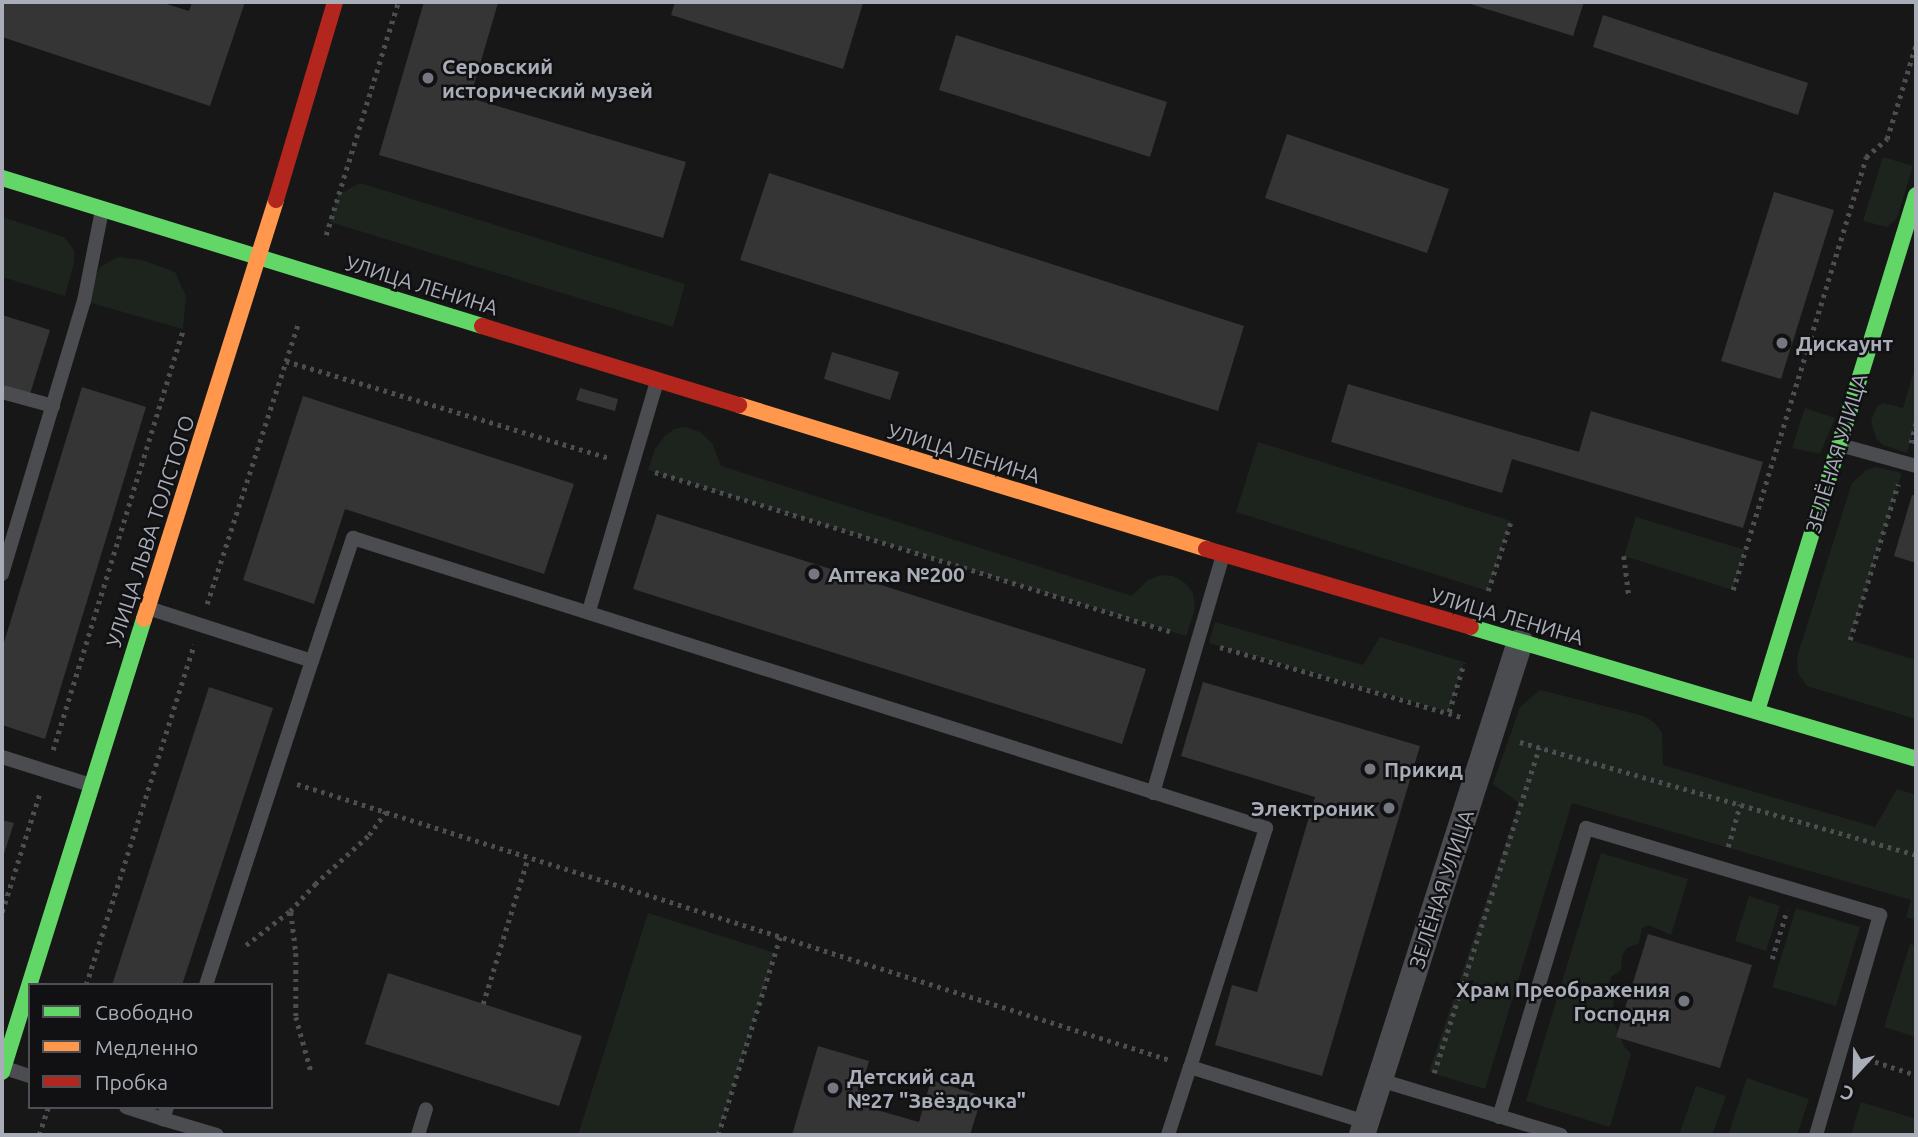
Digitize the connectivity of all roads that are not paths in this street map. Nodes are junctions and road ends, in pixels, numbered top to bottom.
1 (335, 2) edge
2 (2, 178) edge
3 (1916, 195) edge
4 (103, 209) junction
5 (259, 258) junction
6 (657, 380) junction
7 (2, 392) edge
8 (53, 406) junction
9 (1839, 445) junction
10 (1910, 465) edge
11 (1223, 554) junction
12 (2, 573) edge
13 (146, 608) junction
14 (589, 611) junction
15 (1520, 642) junction
16 (312, 661) junction
17 (1757, 711) junction
18 (2, 757) edge
19 (1916, 759) edge
20 (92, 785) junction
21 (1153, 793) junction
22 (29, 983) edge
23 (207, 983) edge
24 (28, 988) edge
25 (1190, 1067) junction
26 (2, 1070) edge
27 (28, 1076) edge
28 (1380, 1080) junction
29 (139, 1109) edge
30 (426, 1109) dead end
31 (165, 1113) edge
32 (1499, 1117) junction
33 (1364, 1129) edge
34 (217, 1135) edge
35 (418, 1135) edge
36 (1168, 1135) edge
37 (1561, 1135) edge
38 (1816, 1135) edge

1 - 5 main road, УЛИЦА ЛЬВА ТОЛСТОГО
2 - 4 main road, УЛИЦА ЛЕНИНА
3 - 9 main road, ЗЕЛЁНАЯ УЛИЦА
4 - 5 main road, УЛИЦА ЛЕНИНА
4 - 8 lane
5 - 6 main road, УЛИЦА ЛЕНИНА
5 - 13 main road, УЛИЦА ЛЬВА ТОЛСТОГО
6 - 11 main road, УЛИЦА ЛЕНИНА
6 - 14 lane
7 - 8 lane
8 - 12 lane
9 - 10 lane
9 - 17 main road, ЗЕЛЁНАЯ УЛИЦА
11 - 15 main road, УЛИЦА ЛЕНИНА
11 - 21 lane
13 - 16 lane
13 - 20 main road, УЛИЦА ЛЬВА ТОЛСТОГО
14 - 16 lane
14 - 21 lane
15 - 17 main road, УЛИЦА ЛЕНИНА
15 - 28 street, ЗЕЛЁНАЯ УЛИЦА
16 - 23 lane
17 - 19 main road, УЛИЦА ЛЕНИНА
18 - 20 lane
20 - 22 main road, УЛИЦА ЛЬВА ТОЛСТОГО
21 - 25 lane
24 - 26 main road, УЛИЦА ЛЬВА ТОЛСТОГО
25 - 33 lane
25 - 36 lane
26 - 27 lane
28 - 32 lane
28 - 33 street, ЗЕЛЁНАЯ УЛИЦА
29 - 31 lane
30 - 35 lane
31 - 34 lane
32 - 37 lane
32 - 38 lane

